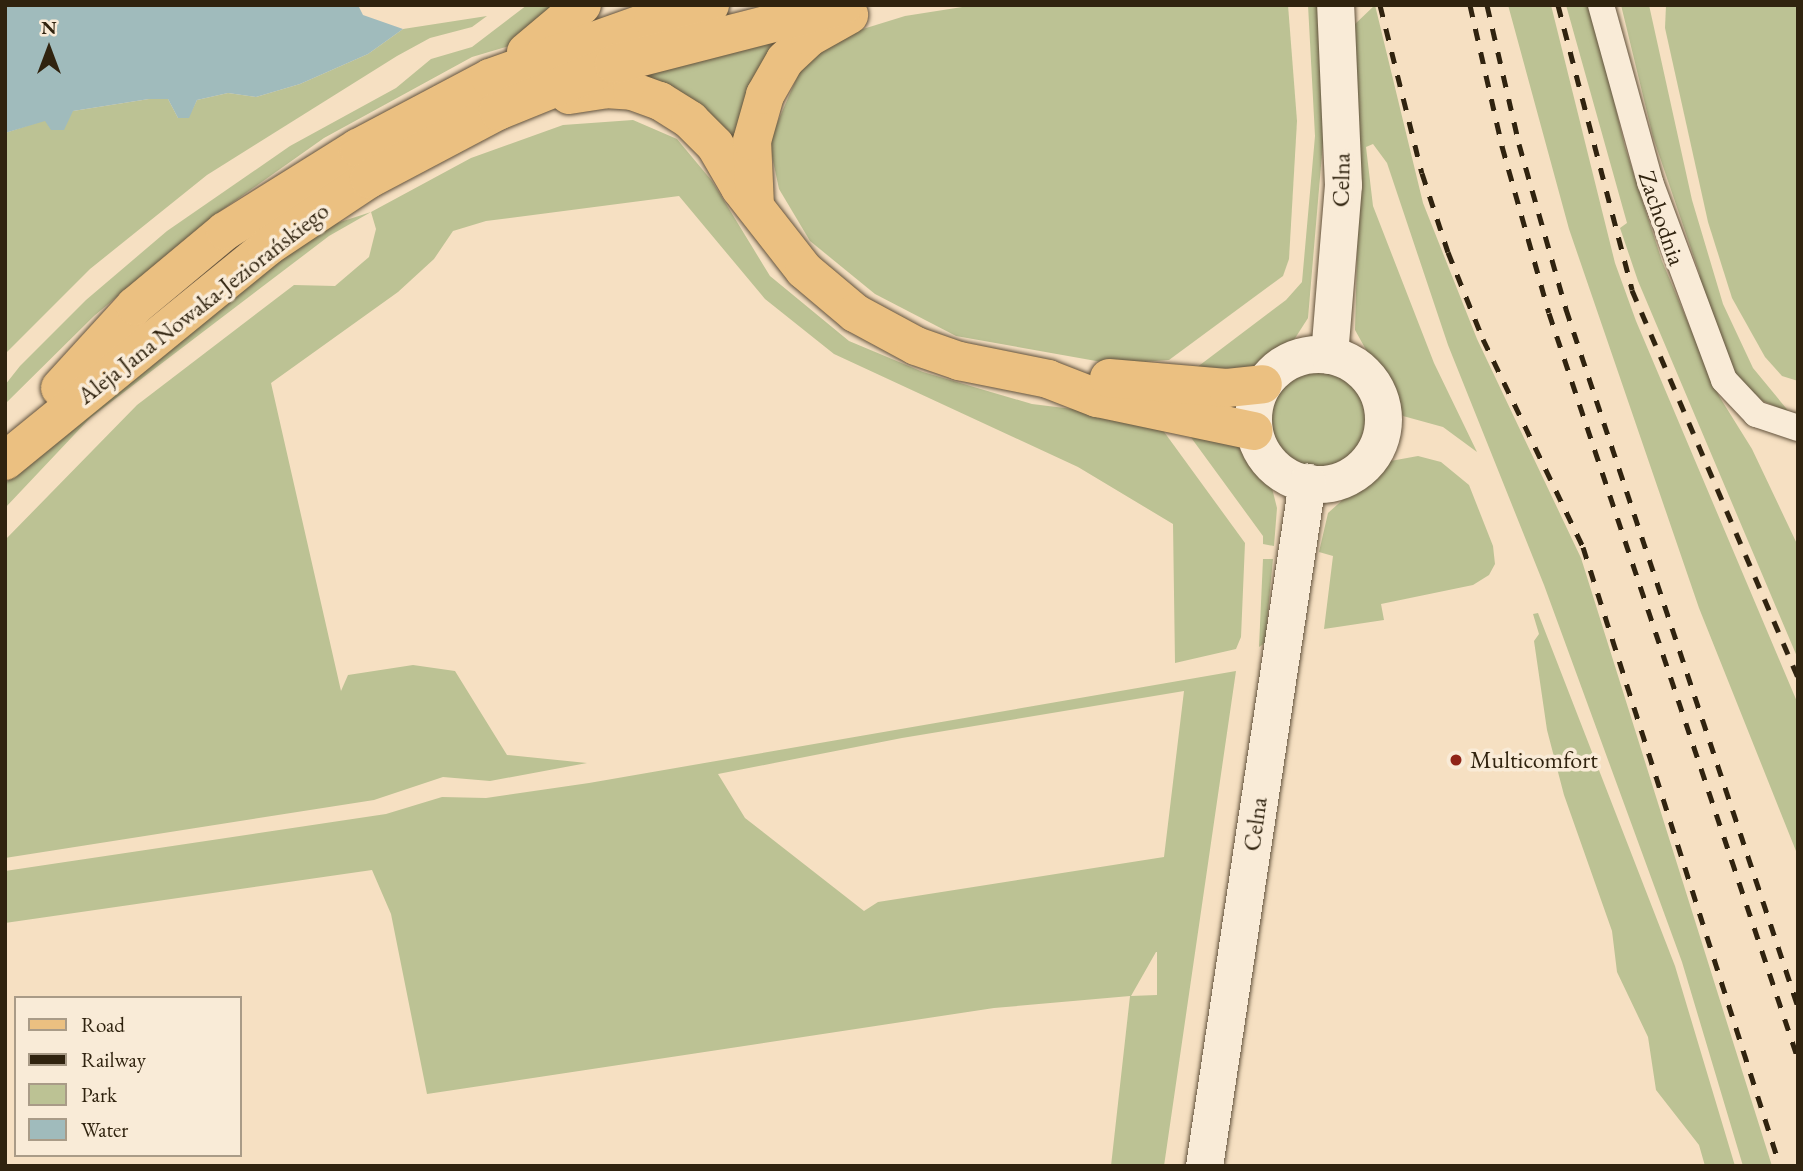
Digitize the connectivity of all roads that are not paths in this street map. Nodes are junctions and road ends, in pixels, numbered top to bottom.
1 (582, 5) edge
2 (710, 5) edge
3 (844, 5) edge
4 (866, 5) edge
5 (1335, 5) edge
6 (1601, 5) edge
7 (494, 94) junction
8 (755, 206) junction
9 (1329, 355) junction
10 (1048, 379) junction
11 (1263, 384) junction
12 (1798, 428) edge
13 (1254, 431) junction
14 (5, 450) edge
15 (5, 461) edge
16 (1307, 482) junction
17 (1204, 1166) edge

1 - 7 main road
2 - 7 main road, Aleja Jana Nowaka-Jeziorańskiego
3 - 7 main road, Aleja Jana Nowaka-Jeziorańskiego
4 - 8 main road
5 - 9 street, Celna
6 - 12 street, Zachodnia
7 - 8 main road
7 - 14 main road, Aleja Jana Nowaka-Jeziorańskiego
7 - 15 main road, Aleja Jana Nowaka-Jeziorańskiego
8 - 10 main road
9 - 11 street
9 - 16 street
10 - 11 main road
10 - 13 main road
11 - 13 street
13 - 16 street
16 - 17 street, Celna

